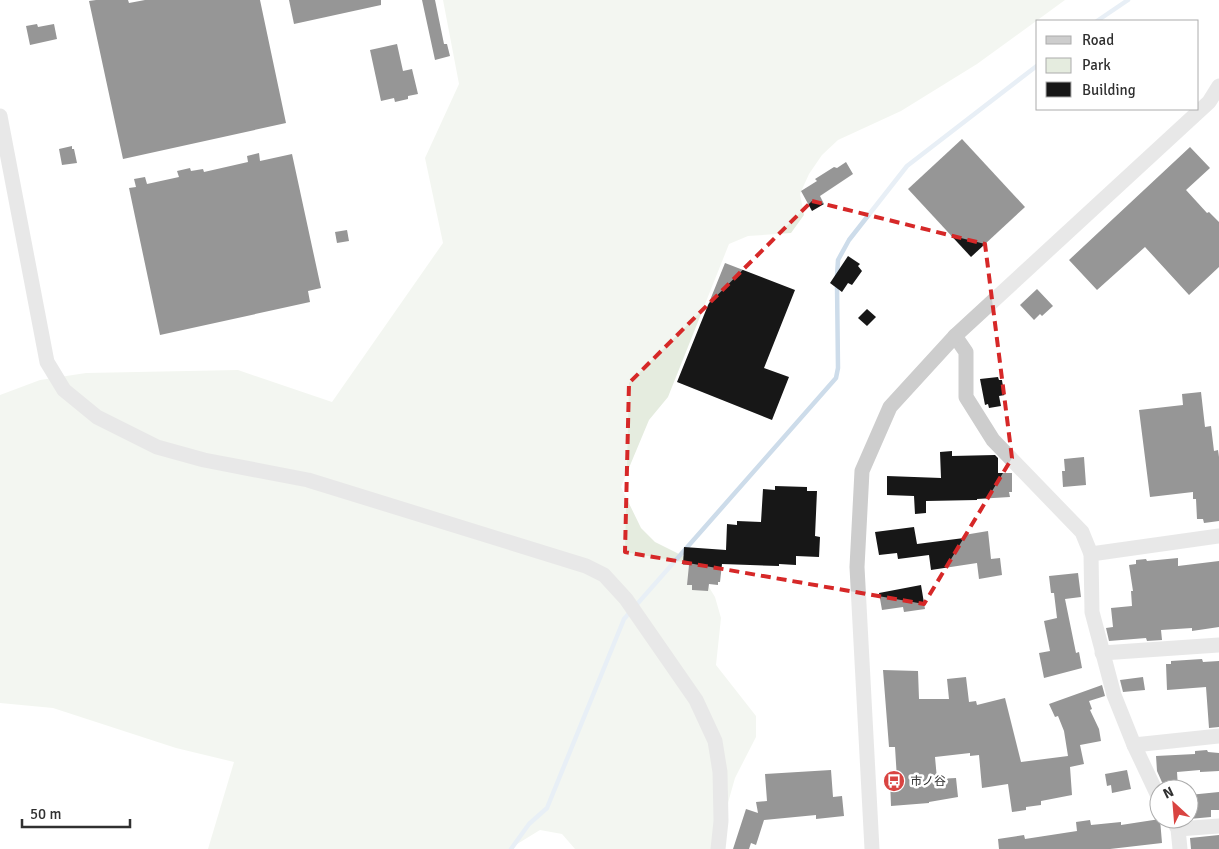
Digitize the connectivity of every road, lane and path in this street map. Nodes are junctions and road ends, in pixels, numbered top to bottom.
1 (1219, 86) edge
2 (0, 116) edge
3 (955, 336) junction
4 (1219, 536) edge
5 (1091, 554) junction
6 (1219, 645) edge
7 (1102, 653) junction
8 (1219, 736) edge
9 (1134, 745) junction
10 (1150, 779) edge
11 (1199, 825) edge
12 (1219, 826) edge
13 (1176, 829) edge
14 (718, 849) edge
15 (872, 849) edge
16 (1180, 849) edge

1 - 3 street
2 - 14 street
3 - 5 street
3 - 15 street
4 - 5 street
5 - 7 street
6 - 7 street
7 - 9 street
8 - 9 street
9 - 10 street
11 - 12 street
13 - 16 street

